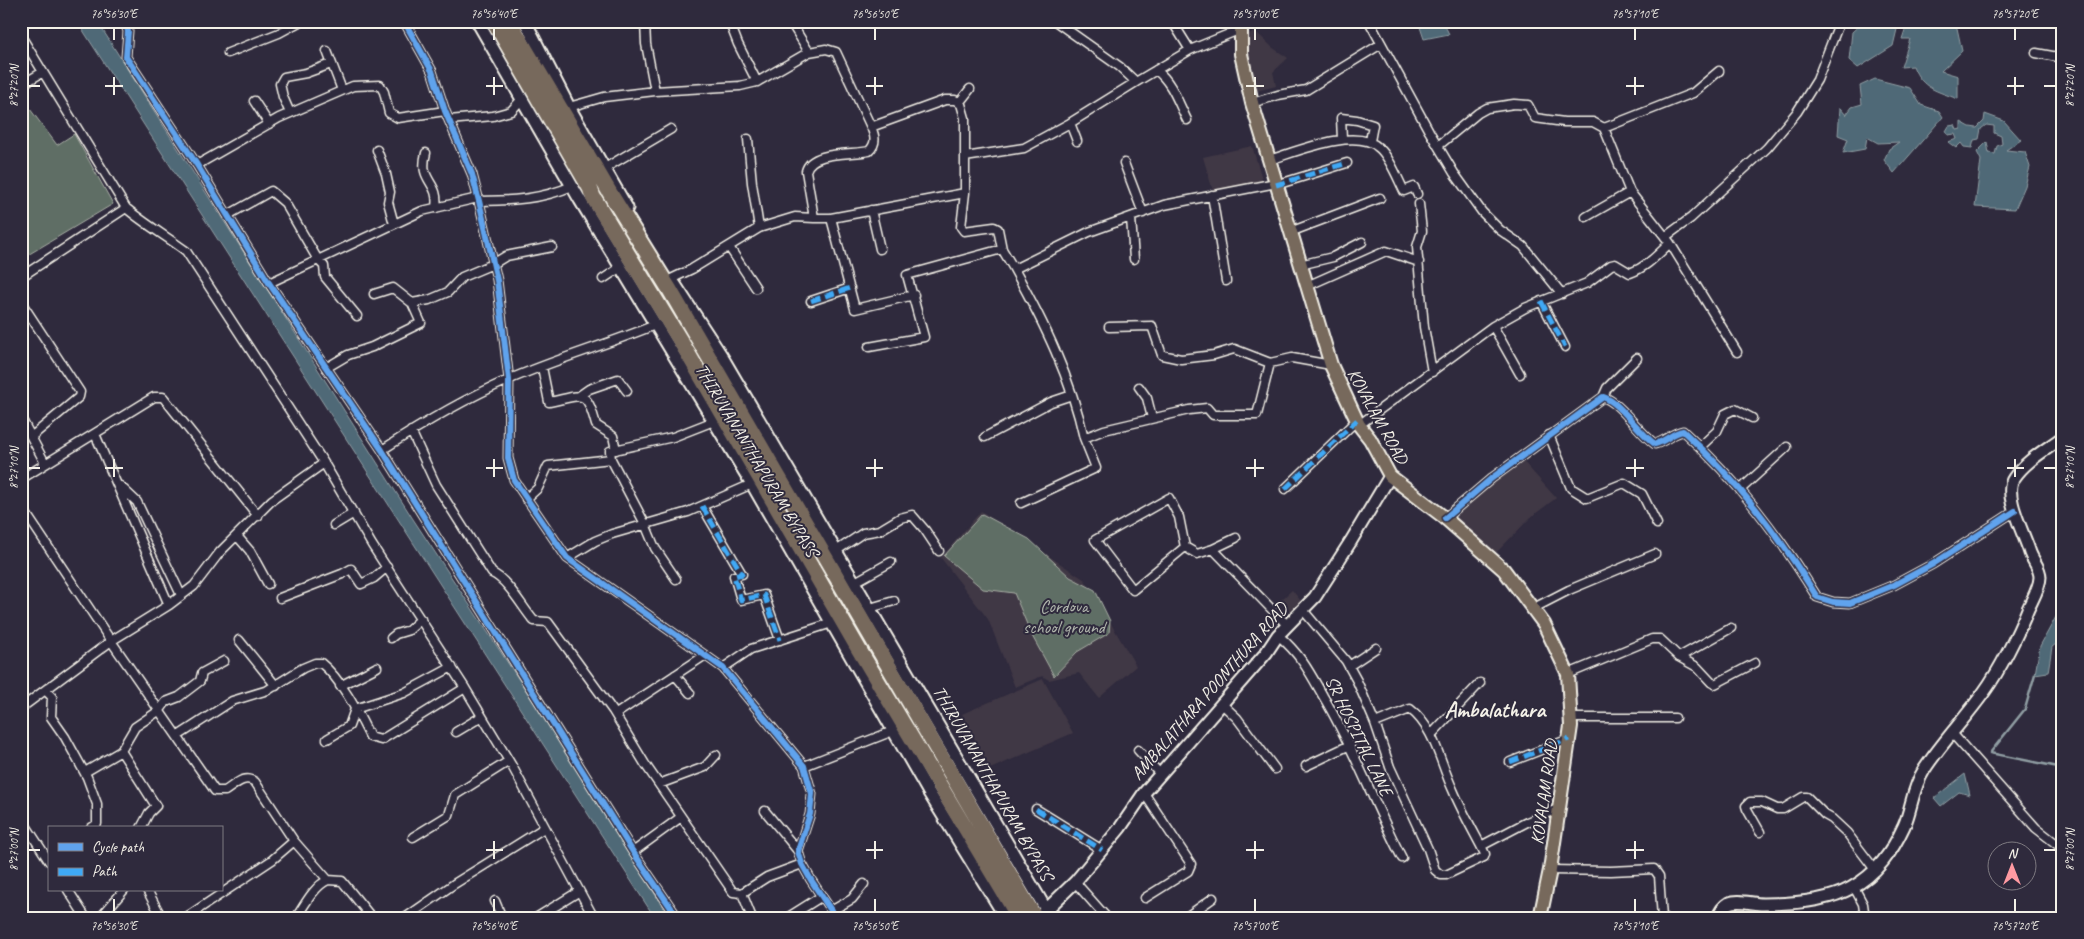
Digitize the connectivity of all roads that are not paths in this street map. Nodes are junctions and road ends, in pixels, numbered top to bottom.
1 (124, 21) edge
2 (301, 21) edge
3 (404, 21) edge
4 (477, 21) edge
5 (494, 21) edge
6 (509, 21) edge
7 (525, 21) edge
8 (667, 21) edge
9 (729, 21) edge
10 (1056, 21) edge
11 (1172, 21) edge
12 (1369, 21) edge
13 (1840, 21) edge
14 (794, 23) edge
15 (1242, 25) edge
16 (21, 36) edge
17 (1381, 44) junction
18 (1190, 50) junction
19 (327, 51) dead end
20 (809, 52) junction
21 (228, 53) dead end
22 (2036, 53) dead end
23 (2063, 58) edge
24 (331, 64) junction
25 (1156, 70) junction
26 (1719, 71) dead end
27 (43, 72) junction
28 (757, 82) junction
29 (1136, 82) junction
30 (21, 85) edge
31 (970, 89) dead end
32 (342, 90) junction
33 (655, 91) junction
34 (522, 99) junction
35 (254, 101) dead end
36 (959, 103) junction
37 (1252, 103) junction
38 (569, 107) junction
39 (445, 111) junction
40 (290, 113) junction
41 (449, 120) junction
42 (1187, 120) dead end
43 (1070, 123) junction
44 (269, 124) junction
45 (871, 127) junction
46 (1604, 128) junction
47 (671, 129) dead end
48 (748, 139) dead end
49 (1342, 139) junction
50 (1077, 141) dead end
51 (1370, 141) junction
52 (1438, 146) junction
53 (377, 150) dead end
54 (426, 153) dead end
55 (965, 157) junction
56 (1269, 160) junction
57 (1124, 163) dead end
58 (1347, 163) dead end
59 (198, 165) junction
60 (605, 168) junction
61 (1276, 184) junction
62 (572, 186) junction
63 (1630, 192) junction
64 (965, 193) junction
65 (1417, 194) dead end
66 (1212, 195) junction
67 (1380, 198) dead end
68 (479, 199) junction
69 (1419, 204) dead end
70 (126, 208) junction
71 (436, 208) junction
72 (871, 210) junction
73 (1143, 213) junction
74 (228, 215) junction
75 (1586, 217) dead end
76 (814, 218) junction
77 (831, 218) junction
78 (1131, 218) junction
79 (394, 224) junction
80 (759, 228) junction
81 (1290, 232) junction
82 (1668, 240) junction
83 (1362, 242) dead end
84 (552, 247) dead end
85 (729, 247) junction
86 (880, 248) dead end
87 (1002, 249) junction
88 (1134, 259) dead end
89 (318, 260) junction
90 (1419, 262) junction
91 (493, 264) junction
92 (1300, 265) junction
93 (621, 267) junction
94 (1014, 269) junction
95 (21, 276) edge
96 (603, 279) dead end
97 (671, 279) junction
98 (1226, 281) dead end
99 (269, 283) junction
100 (1307, 286) junction
101 (756, 288) dead end
102 (850, 288) junction
103 (374, 294) dead end
104 (1562, 294) junction
105 (914, 295) junction
106 (811, 301) dead end
107 (1541, 301) junction
108 (21, 302) edge
109 (412, 303) junction
110 (357, 316) dead end
111 (654, 325) junction
112 (1493, 326) junction
113 (1109, 328) dead end
114 (869, 347) dead end
115 (1565, 347) dead end
116 (1737, 352) dead end
117 (1637, 358) dead end
118 (1270, 363) junction
119 (1331, 365) junction
120 (542, 367) junction
121 (326, 368) junction
122 (1432, 372) junction
123 (1520, 374) dead end
124 (509, 380) junction
125 (1139, 387) dead end
126 (627, 391) dead end
127 (1072, 395) junction
128 (578, 396) junction
129 (1603, 397) junction
130 (21, 418) edge
131 (1152, 418) junction
132 (1752, 418) dead end
133 (714, 421) junction
134 (1358, 422) junction
135 (411, 431) junction
136 (96, 434) junction
137 (1549, 435) junction
138 (31, 437) junction
139 (985, 437) dead end
140 (2063, 437) edge
141 (1084, 438) junction
142 (1700, 447) junction
143 (1788, 447) dead end
144 (382, 450) junction
145 (616, 450) junction
146 (611, 459) junction
147 (45, 463) junction
148 (324, 463) junction
149 (1390, 476) junction
150 (21, 478) edge
151 (116, 483) junction
152 (752, 484) junction
153 (1285, 489) dead end
154 (1740, 490) junction
155 (526, 499) junction
156 (1021, 503) dead end
157 (21, 506) edge
158 (702, 506) junction
159 (2015, 511) junction
160 (354, 513) junction
161 (258, 516) junction
162 (1445, 518) junction
163 (645, 524) junction
164 (1657, 524) dead end
165 (334, 525) dead end
166 (237, 536) junction
167 (1236, 538) dead end
168 (1185, 547) junction
169 (1213, 548) junction
170 (836, 551) junction
171 (939, 551) dead end
172 (1655, 554) dead end
173 (567, 558) junction
174 (891, 562) dead end
175 (388, 567) junction
176 (676, 579) dead end
177 (855, 582) junction
178 (268, 584) dead end
179 (181, 595) junction
180 (280, 598) dead end
181 (894, 601) dead end
182 (168, 605) junction
183 (870, 608) junction
184 (1532, 609) junction
185 (1303, 610) junction
186 (421, 620) junction
187 (832, 623) junction
188 (1288, 626) junction
189 (1732, 628) dead end
190 (1278, 635) junction
191 (391, 638) dead end
192 (239, 640) dead end
193 (780, 640) junction
194 (111, 641) junction
195 (1376, 648) dead end
196 (704, 656) junction
197 (1678, 657) junction
198 (224, 661) dead end
199 (1756, 663) dead end
200 (1349, 666) junction
201 (378, 667) dead end
202 (452, 668) junction
203 (723, 668) junction
204 (1568, 674) junction
205 (675, 675) junction
206 (1480, 683) dead end
207 (276, 686) junction
208 (340, 686) junction
209 (465, 688) junction
210 (46, 691) junction
211 (690, 693) dead end
212 (1221, 703) junction
213 (22, 706) edge
214 (355, 709) junction
215 (160, 710) junction
216 (616, 714) junction
217 (481, 717) junction
218 (1570, 718) junction
219 (1674, 718) dead end
220 (1375, 723) junction
221 (893, 731) junction
222 (456, 732) dead end
223 (1952, 732) junction
224 (1431, 735) junction
225 (178, 736) junction
226 (327, 739) dead end
227 (1569, 739) junction
228 (1350, 745) junction
229 (121, 750) junction
230 (1138, 750) dead end
231 (716, 755) dead end
232 (509, 761) junction
233 (1510, 762) dead end
234 (804, 766) junction
235 (1306, 766) dead end
236 (1275, 769) dead end
237 (85, 772) junction
238 (1160, 774) junction
239 (658, 784) junction
240 (1144, 793) junction
241 (1560, 808) junction
242 (1036, 809) dead end
243 (765, 811) dead end
244 (681, 817) junction
245 (21, 818) edge
246 (94, 826) edge
247 (142, 826) edge
248 (544, 828) junction
249 (1760, 832) dead end
250 (412, 837) dead end
251 (294, 841) junction
252 (1481, 846) junction
253 (2063, 849) edge
254 (1102, 850) junction
255 (798, 851) junction
256 (634, 852) junction
257 (48, 858) edge
258 (1402, 858) dead end
259 (802, 864) junction
260 (1550, 870) junction
261 (1876, 871) junction
262 (328, 880) junction
263 (1075, 882) junction
264 (864, 884) dead end
265 (1854, 887) junction
266 (69, 892) edge
267 (122, 892) edge
268 (148, 892) edge
269 (578, 892) junction
270 (742, 892) junction
271 (822, 896) junction
272 (1145, 898) dead end
273 (1213, 898) dead end
274 (495, 901) dead end
275 (831, 910) junction
276 (1043, 916) edge
277 (86, 918) edge
278 (100, 918) edge
279 (162, 918) edge
280 (185, 918) edge
281 (296, 918) edge
282 (372, 918) edge
283 (405, 918) edge
284 (502, 918) edge
285 (536, 918) edge
286 (594, 918) edge
287 (678, 918) edge
288 (752, 918) edge
289 (787, 918) edge
290 (836, 918) edge
291 (1006, 918) edge
292 (1019, 918) edge
293 (1107, 918) edge
294 (1185, 918) edge
295 (1540, 918) edge
296 (1662, 918) edge
297 (1718, 918) edge
298 (1865, 918) edge

1 - 59 street
2 - 21 street
3 - 39 street
4 - 34 street, THIRUVANANTHAPURAM BYPASS
5 - 292 highway, THIRUVANANTHAPURAM BYPASS
6 - 276 highway, THIRUVANANTHAPURAM BYPASS
7 - 38 street, THIRUVANANTHAPURAM BYPASS
8 - 33 street
9 - 28 street
10 - 29 street
11 - 18 street
12 - 17 street
13 - 82 street
14 - 20 street
15 - 18 street
15 - 37 main road, KOVALAM ROAD
16 - 27 street
17 - 37 street
17 - 52 street
18 - 25 street
19 - 24 street
20 - 28 street
20 - 45 street
22 - 23 street
24 - 32 street
24 - 40 street
25 - 29 street
25 - 42 street
26 - 46 street
27 - 30 street
27 - 70 street
28 - 33 street
29 - 43 street
31 - 36 street
32 - 39 street
32 - 40 street
33 - 38 street
34 - 41 street
34 - 62 street, THIRUVANANTHAPURAM BYPASS
35 - 44 street
36 - 45 street
36 - 55 street
37 - 56 main road, KOVALAM ROAD
38 - 60 street, THIRUVANANTHAPURAM BYPASS
39 - 41 street
40 - 44 street
41 - 68 street
43 - 50 street
43 - 55 street
44 - 59 street
45 - 76 street
46 - 52 street
46 - 63 street
47 - 60 street
48 - 80 street
49 - 51 street
49 - 51 street
49 - 56 street
51 - 65 street
52 - 104 street
53 - 79 street
54 - 71 street
55 - 64 street
56 - 61 main road, KOVALAM ROAD
57 - 73 street
58 - 61 street
59 - 74 street
60 - 97 street, THIRUVANANTHAPURAM BYPASS
61 - 66 street
61 - 81 main road, KOVALAM ROAD
62 - 68 street
62 - 93 street, THIRUVANANTHAPURAM BYPASS
63 - 75 street
63 - 82 street
64 - 72 street
64 - 87 street
66 - 73 street
66 - 98 street
67 - 81 street
68 - 71 street
68 - 91 street
69 - 90 street
70 - 95 street
70 - 148 street
71 - 79 street
72 - 77 street
72 - 86 street
73 - 78 street
74 - 89 street
74 - 99 street
76 - 77 street
76 - 80 street
77 - 102 street
78 - 88 street
78 - 94 street
79 - 89 street
80 - 85 street
81 - 92 main road, KOVALAM ROAD
82 - 104 street
82 - 116 street
83 - 92 street
84 - 91 street
85 - 97 street
85 - 101 street
87 - 94 street
87 - 105 street
89 - 99 street
89 - 110 street
90 - 100 street
90 - 122 street
91 - 109 street
91 - 124 street
92 - 100 main road, KOVALAM ROAD
93 - 96 street
93 - 111 street, THIRUVANANTHAPURAM BYPASS
94 - 127 street
97 - 170 street, THIRUVANANTHAPURAM BYPASS
99 - 121 street
100 - 119 main road, KOVALAM ROAD
102 - 105 street
102 - 106 street
103 - 109 street
104 - 107 street
105 - 114 street
107 - 112 street
107 - 115 street
108 - 138 street
109 - 121 street
111 - 120 street
111 - 133 street, THIRUVANANTHAPURAM BYPASS
112 - 122 street
112 - 123 street
113 - 118 street
117 - 129 street
118 - 119 street
118 - 131 street
119 - 134 main road, KOVALAM ROAD
120 - 124 street
120 - 128 street
121 - 144 street
122 - 134 street
124 - 135 street
124 - 155 street
125 - 131 street
126 - 128 street
127 - 139 street
127 - 141 street
128 - 145 street
129 - 137 street
129 - 142 street
130 - 138 street
131 - 141 street
132 - 142 street
133 - 145 street
133 - 152 street, THIRUVANANTHAPURAM BYPASS
134 - 149 main road, KOVALAM ROAD
134 - 153 street
135 - 144 street
135 - 216 street
136 - 147 street
136 - 151 street
136 - 161 street
137 - 162 street
137 - 164 street
138 - 147 street
140 - 159 street
141 - 156 street
142 - 154 street
143 - 154 street
144 - 256 street
145 - 146 street
146 - 155 street
146 - 163 street
147 - 150 street
148 - 160 street
148 - 161 street
149 - 162 main road, KOVALAM ROAD
149 - 185 street, AMBALATHARA POONTHURA ROAD
151 - 179 street
151 - 182 street
152 - 158 street
152 - 187 street, THIRUVANANTHAPURAM BYPASS
154 - 159 street
155 - 173 street
157 - 194 street
158 - 163 street
158 - 193 street
159 - 223 street
160 - 165 street
160 - 175 street
161 - 166 street
162 - 184 main road, KOVALAM ROAD
163 - 173 street
163 - 176 street
166 - 178 street
166 - 179 street
167 - 169 street
168 - 168 street
168 - 169 street
169 - 188 street
170 - 171 street
170 - 177 street, THIRUVANANTHAPURAM BYPASS
172 - 184 street
173 - 196 street
174 - 177 street
175 - 180 street
175 - 186 street
177 - 183 street, THIRUVANANTHAPURAM BYPASS
179 - 182 street
181 - 183 street
182 - 194 street
183 - 276 street, THIRUVANANTHAPURAM BYPASS
184 - 204 main road, KOVALAM ROAD
185 - 188 street, AMBALATHARA POONTHURA ROAD
185 - 200 street
186 - 191 street
186 - 202 street
187 - 193 street
187 - 221 street, THIRUVANANTHAPURAM BYPASS
188 - 190 street, AMBALATHARA POONTHURA ROAD
189 - 197 street
190 - 212 street, AMBALATHARA POONTHURA ROAD
190 - 228 street, SR HOSPITAL LANE
192 - 207 street
193 - 203 street
194 - 210 street
194 - 215 street
195 - 200 street
196 - 203 street
196 - 205 street
197 - 199 street
197 - 204 street
198 - 215 street
200 - 220 street
201 - 208 street
202 - 209 street
202 - 214 street
203 - 234 street
204 - 218 main road, KOVALAM ROAD
205 - 211 street
205 - 216 street
206 - 224 street
207 - 208 street
207 - 225 street
208 - 214 street
209 - 214 street
209 - 217 street
210 - 213 street
210 - 237 street
212 - 236 street
212 - 238 street, AMBALATHARA POONTHURA ROAD
214 - 226 street
215 - 225 street
215 - 229 street
216 - 239 street
217 - 222 street
217 - 232 street
218 - 219 street
218 - 227 main road, KOVALAM ROAD
220 - 224 street
220 - 252 street
221 - 234 street
221 - 291 street, THIRUVANANTHAPURAM BYPASS
223 - 253 street
223 - 261 street
224 - 252 street
225 - 251 street
227 - 233 street
227 - 241 main road, KOVALAM ROAD
228 - 235 street
228 - 258 street, SR HOSPITAL LANE
229 - 237 street
229 - 247 street
230 - 238 street
231 - 239 street
232 - 248 street
232 - 250 street
234 - 255 street
237 - 246 street
238 - 240 street, AMBALATHARA POONTHURA ROAD
239 - 244 street
240 - 254 street, AMBALATHARA POONTHURA ROAD
240 - 272 street
241 - 252 street
241 - 260 main road, KOVALAM ROAD
242 - 254 street
243 - 255 street
244 - 256 street
244 - 270 street
245 - 257 street
248 - 269 street
248 - 283 street
249 - 261 street
251 - 262 street
251 - 280 street
254 - 263 street, AMBALATHARA POONTHURA ROAD
255 - 259 street
256 - 287 street
259 - 270 street
259 - 271 street
260 - 295 main road, KOVALAM ROAD
260 - 296 street
261 - 265 street
262 - 281 street
262 - 282 street
263 - 276 street, AMBALATHARA POONTHURA ROAD
263 - 293 street
264 - 275 street
265 - 297 street
265 - 298 street
266 - 277 street
267 - 278 street
268 - 279 street
269 - 285 street
269 - 286 street
270 - 288 street
271 - 275 street
271 - 289 street
273 - 294 street
274 - 284 street
275 - 290 street

